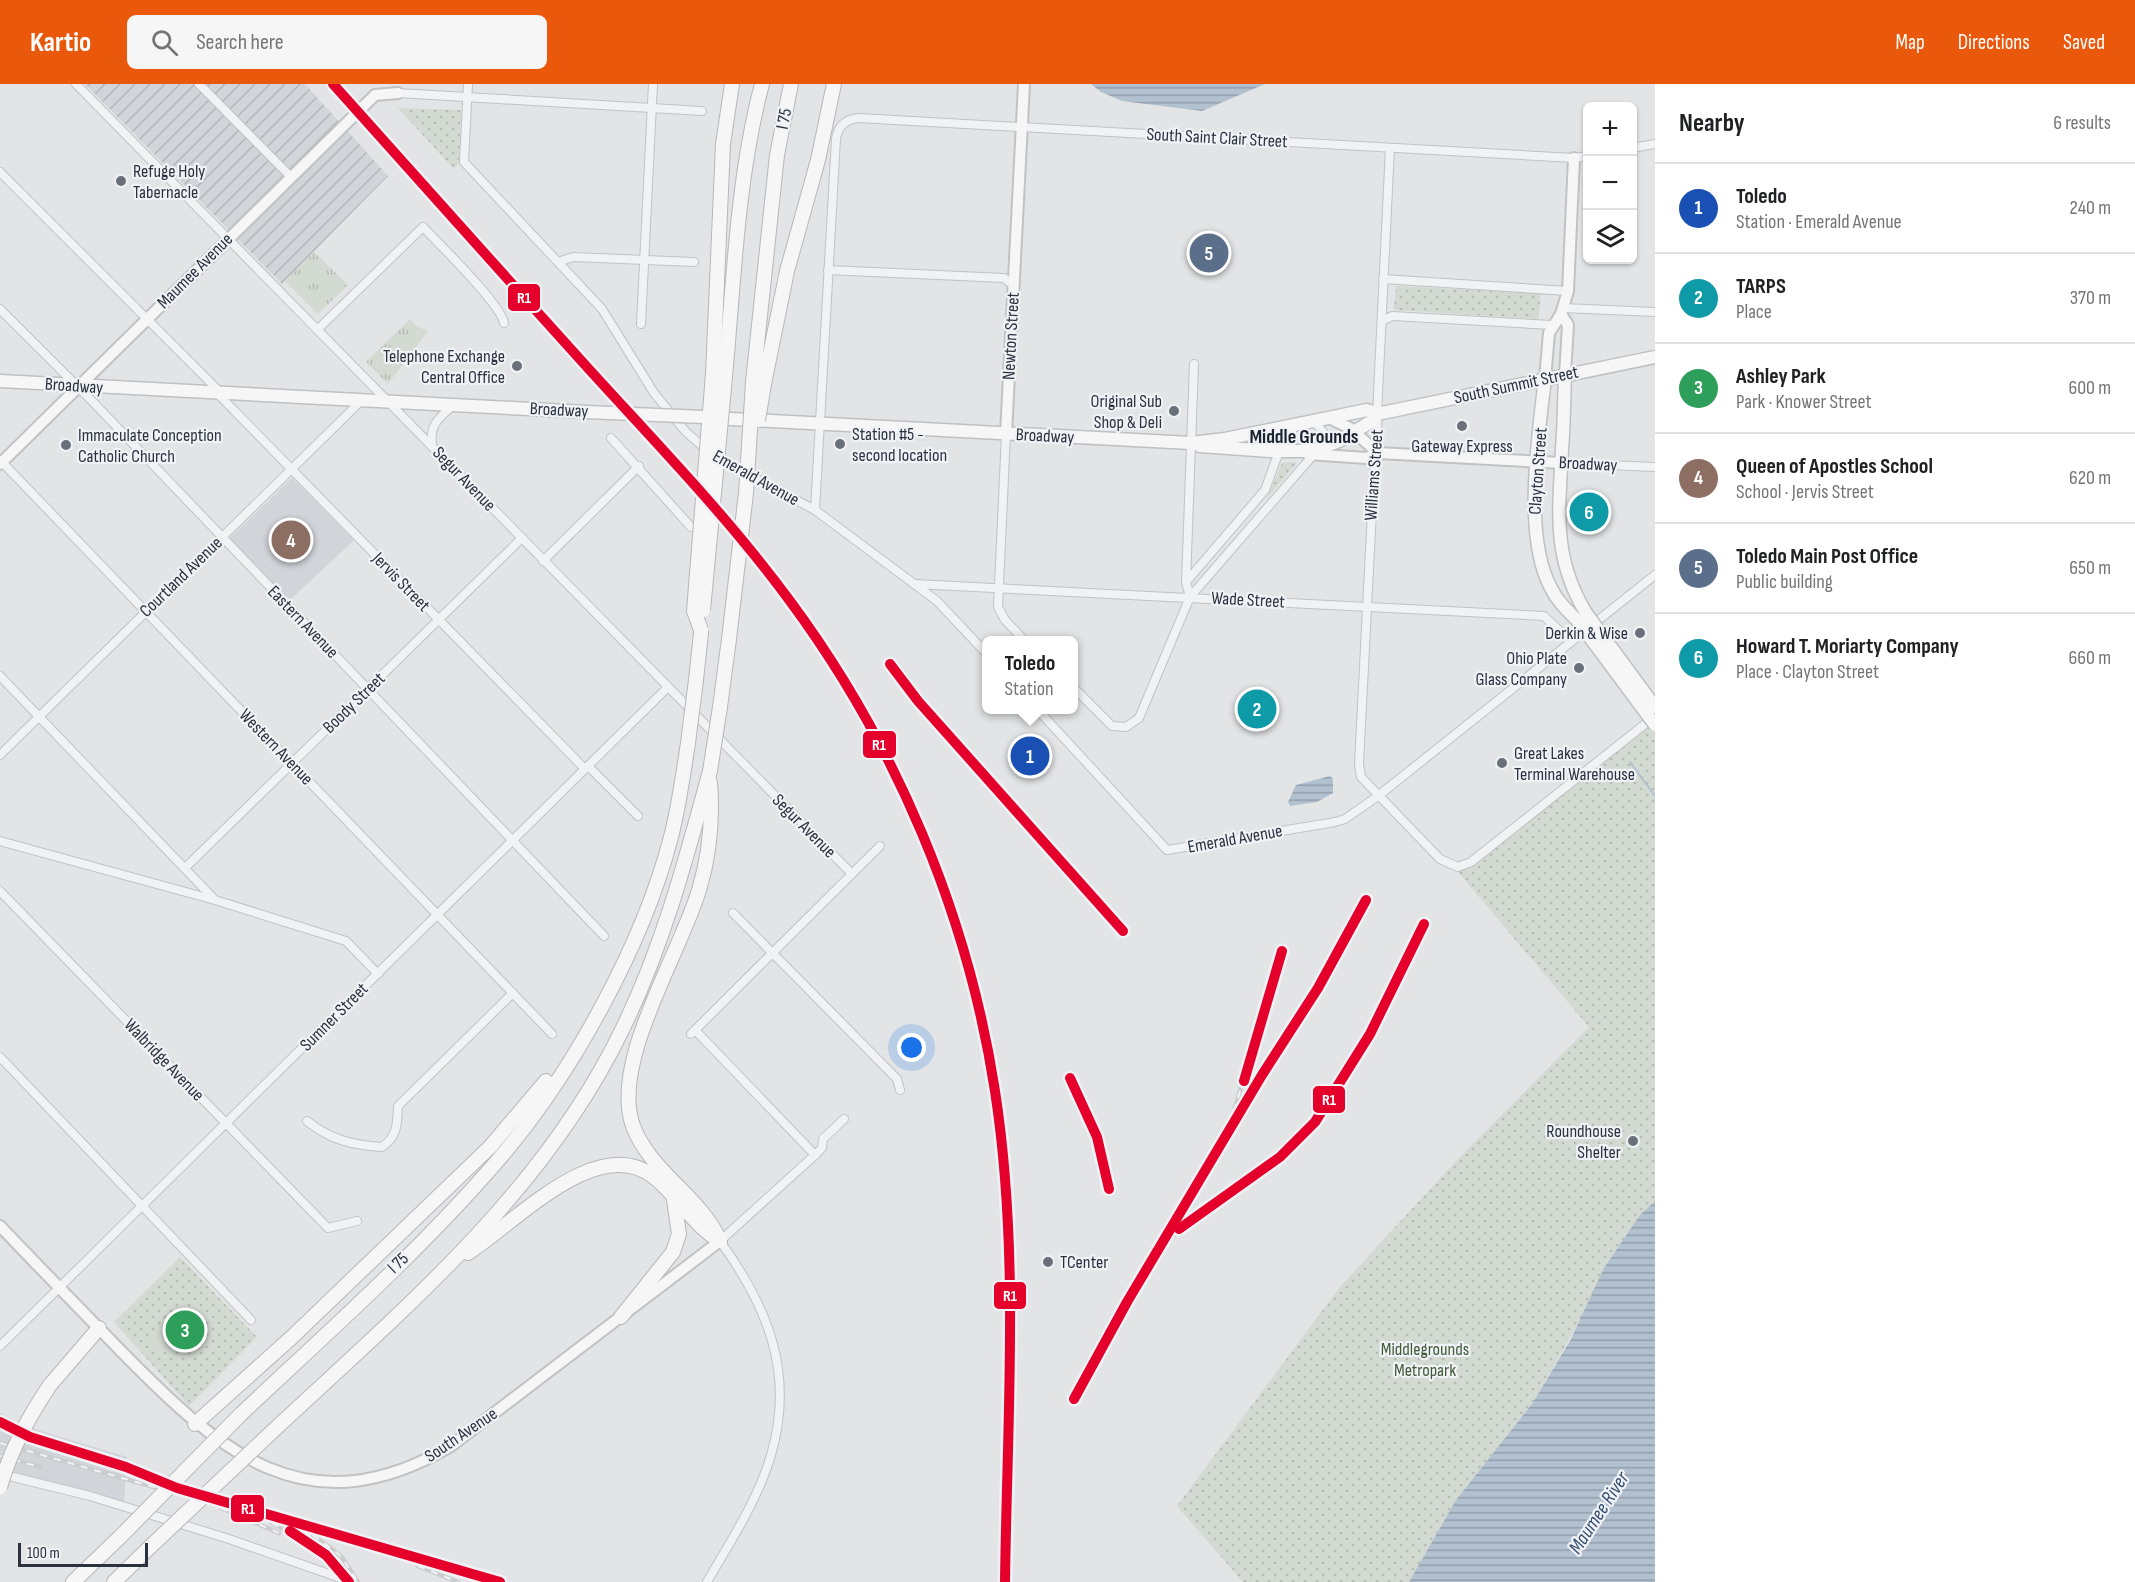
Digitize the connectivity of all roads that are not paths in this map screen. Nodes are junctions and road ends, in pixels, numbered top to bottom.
1 (76, 84) edge
2 (199, 84) edge
3 (389, 84) edge
4 (468, 84) edge
5 (653, 84) edge
6 (732, 84) edge
7 (762, 84) edge
8 (791, 84) edge
9 (834, 84) edge
10 (1024, 84) edge
11 (398, 93) junction
12 (467, 99) junction
13 (652, 109) junction
14 (702, 111) dead end
15 (1022, 127) junction
16 (1655, 144) edge
17 (1637, 147) edge
18 (1390, 148) junction
19 (1583, 157) edge
20 (1574, 158) junction
21 (0, 172) edge
22 (291, 177) junction
23 (228, 239) junction
24 (644, 260) junction
25 (558, 262) junction
26 (694, 262) dead end
27 (828, 270) junction
28 (1383, 279) junction
29 (1013, 285) junction
30 (1568, 291) junction
31 (0, 309) edge
32 (1562, 311) junction
33 (1655, 312) edge
34 (147, 319) junction
35 (1382, 321) junction
36 (504, 323) dead end
37 (641, 324) dead end
38 (1552, 325) junction
39 (317, 330) junction
40 (1655, 357) edge
41 (1194, 364) dead end
42 (1565, 375) junction
43 (719, 376) junction
44 (1545, 379) junction
45 (0, 381) edge
46 (758, 383) junction
47 (78, 387) junction
48 (220, 394) junction
49 (362, 400) junction
50 (389, 402) junction
51 (454, 405) junction
52 (1377, 414) junction
53 (1329, 418) junction
54 (1314, 421) junction
55 (820, 424) junction
56 (1297, 424) junction
57 (1354, 432) junction
58 (1006, 434) junction
59 (611, 438) dead end
60 (1191, 443) junction
61 (432, 446) junction
62 (1283, 452) junction
63 (1316, 452) junction
64 (1378, 453) junction
65 (1538, 461) junction
66 (1, 462) edge
67 (1561, 463) junction
68 (639, 466) junction
69 (1655, 468) edge
70 (291, 469) junction
71 (815, 510) junction
72 (691, 527) dead end
73 (221, 538) junction
74 (522, 538) junction
75 (543, 561) junction
76 (1655, 576) edge
77 (1186, 582) junction
78 (914, 584) junction
79 (998, 587) junction
80 (1190, 597) junction
81 (1366, 607) junction
82 (146, 612) junction
83 (1581, 617) junction
84 (439, 620) junction
85 (1020, 636) edge
86 (1571, 642) junction
87 (982, 648) edge
88 (0, 676) edge
89 (667, 688) junction
90 (368, 689) junction
91 (1078, 692) edge
92 (1655, 707) edge
93 (1042, 714) edge
94 (39, 716) junction
95 (1655, 716) edge
96 (1655, 725) edge
97 (0, 755) edge
98 (292, 764) junction
99 (587, 767) junction
100 (710, 771) junction
101 (1378, 796) junction
102 (638, 816) dead end
103 (513, 840) junction
104 (0, 841) edge
105 (880, 846) dead end
106 (185, 868) junction
107 (852, 874) junction
108 (0, 891) edge
109 (215, 900) junction
110 (733, 913) dead end
111 (438, 914) junction
112 (604, 936) dead end
113 (772, 954) junction
114 (378, 974) junction
115 (609, 991) junction
116 (513, 993) junction
117 (552, 1034) dead end
118 (0, 1057) edge
119 (900, 1090) dead end
120 (844, 1119) dead end
121 (307, 1121) dead end
122 (226, 1124) junction
123 (816, 1155) junction
124 (674, 1198) junction
125 (142, 1206) junction
126 (357, 1221) dead end
127 (0, 1226) edge
128 (720, 1241) junction
129 (451, 1264) junction
130 (59, 1288) junction
131 (621, 1317) junction
132 (251, 1320) dead end
133 (99, 1328) junction
134 (0, 1346) edge
135 (195, 1424) junction
136 (0, 1474) edge
137 (0, 1487) edge
138 (73, 1582) edge
139 (114, 1582) edge
140 (352, 1582) edge
141 (707, 1582) edge

1 - 23 street, Segur Avenue
2 - 22 street
3 - 11 street
4 - 12 street
5 - 13 street
6 - 43 highway
7 - 43 highway, I 75
8 - 46 highway, I 75 / I 75
9 - 46 highway
10 - 15 street, Newton Street
11 - 12 street
11 - 22 street, Maumee Avenue
12 - 13 street
12 - 25 street, Emerald Avenue
13 - 14 street
13 - 24 street
15 - 18 street, South Saint Clair Street
15 - 27 street, South Saint Clair Street
15 - 29 street, Newton Street
16 - 17 street
18 - 20 street, South Saint Clair Street
18 - 28 street, Williams Street
19 - 20 street, South Saint Clair Street
20 - 30 street, Clayton Street
21 - 34 street, Jervis Street
22 - 23 street, Maumee Avenue
23 - 34 street, Maumee Avenue
23 - 39 street, Segur Avenue
24 - 25 street
24 - 26 street
24 - 37 street
25 - 71 street, Emerald Avenue
27 - 29 street
27 - 55 street
28 - 30 street
28 - 35 street, Williams Street
29 - 58 street, Newton Street
30 - 32 street, Clayton Street
31 - 47 street, Eastern Avenue
32 - 33 street
32 - 38 street, Clayton Street
32 - 42 street, Clayton Street
34 - 47 street, Maumee Avenue
34 - 48 street, Jervis Street
35 - 38 street
35 - 52 street, Williams Street
36 - 39 street
38 - 44 street, Clayton Street
39 - 50 street, Segur Avenue
40 - 42 main road, South Summit Street
41 - 60 street
42 - 44 main road, South Summit Street
42 - 67 main road, Clayton Street
43 - 115 highway, I 75 / I 75, bridge
44 - 52 main road, South Summit Street
44 - 65 main road, Clayton Street
45 - 47 main road, Broadway
46 - 100 highway, I 75, bridge
47 - 48 main road, Broadway
47 - 66 street, Maumee Avenue
47 - 73 street, Eastern Avenue
48 - 49 main road, Broadway
48 - 70 street, Jervis Street
49 - 50 main road, Broadway
49 - 70 street, Courtland Avenue
50 - 51 main road, Broadway
50 - 61 street, Segur Avenue
51 - 55 main road, Broadway, bridge
51 - 61 street
52 - 53 main road, South Summit Street
52 - 57 main road, South Summit Street
52 - 64 street, Williams Street
53 - 54 main road, Broadway
53 - 57 street
54 - 56 main road, Broadway
54 - 63 street
55 - 58 main road, Broadway
55 - 71 street
56 - 60 main road, Broadway
56 - 62 street
57 - 63 main road, South Summit Street
57 - 64 street
58 - 60 main road, Broadway
58 - 79 street, Newton Street
59 - 68 street
60 - 62 main road, Broadway
60 - 77 street
61 - 74 street, Segur Avenue
62 - 63 main road, South Summit Street
62 - 77 street
63 - 64 street, Broadway
63 - 80 street
64 - 65 street, Broadway
64 - 81 street, Williams Street
65 - 67 street, Broadway
65 - 83 main road, Clayton Street
66 - 82 street, Western Avenue
67 - 69 street, Broadway
67 - 83 main road, Clayton Street
68 - 72 street
68 - 75 street
70 - 73 street, Courtland Avenue
70 - 84 street, Jervis Street
71 - 78 street, Emerald Avenue
73 - 82 street, Courtland Avenue
73 - 90 street, Eastern Avenue
74 - 75 street, Segur Avenue
74 - 84 street, Boody Street
75 - 89 street, Segur Avenue
76 - 86 street
77 - 80 street
78 - 79 street, Wade Street
78 - 87 street, Emerald Avenue
79 - 80 street, Wade Street
79 - 85 street, Newton Street
80 - 81 street, Wade Street
80 - 91 street
81 - 86 street, Wade Street
81 - 101 street, Williams Street
82 - 94 street, Courtland Avenue
82 - 98 street, Western Avenue
83 - 92 main road, bridge
83 - 96 main road, bridge
84 - 90 street, Boody Street
84 - 99 street, Jervis Street
86 - 101 street
88 - 94 street
89 - 99 street, Sumner Street
89 - 107 street, Segur Avenue
90 - 98 street, Boody Street
90 - 103 street, Eastern Avenue
93 - 101 street, Emerald Avenue
94 - 97 street, Courtland Avenue
94 - 106 street
95 - 101 street, Williams Street
98 - 106 street, Boody Street
98 - 111 street, Western Avenue
99 - 102 street, Jervis Street
99 - 103 street, Sumner Street
100 - 128 highway
100 - 129 highway, I 75
103 - 111 street, Sumner Street
103 - 112 street, Eastern Avenue
104 - 109 street
105 - 107 street
106 - 109 street
107 - 113 street
108 - 122 street, Walbridge Avenue
109 - 114 street
110 - 113 street
111 - 114 street, Sumner Street
111 - 116 street, Western Avenue
113 - 119 street
113 - 123 street
114 - 122 street, Sumner Street
115 - 135 highway
115 - 138 highway, I 75 / I 75, bridge
116 - 117 street, Western Avenue
116 - 121 street
118 - 125 street
120 - 123 street, South Avenue
122 - 125 street, Sumner Street
122 - 126 street, Walbridge Avenue
123 - 128 street, South Avenue
124 - 128 highway
124 - 129 highway
124 - 131 highway
125 - 130 street, Sumner Street
125 - 132 street
127 - 130 street, South Avenue
128 - 131 street, South Avenue
128 - 141 street
129 - 139 highway, I 75, bridge
130 - 133 street, South Avenue
130 - 134 street, Sumner Street
131 - 135 street, South Avenue
133 - 135 street, South Avenue
133 - 137 highway, bridge
136 - 140 street

